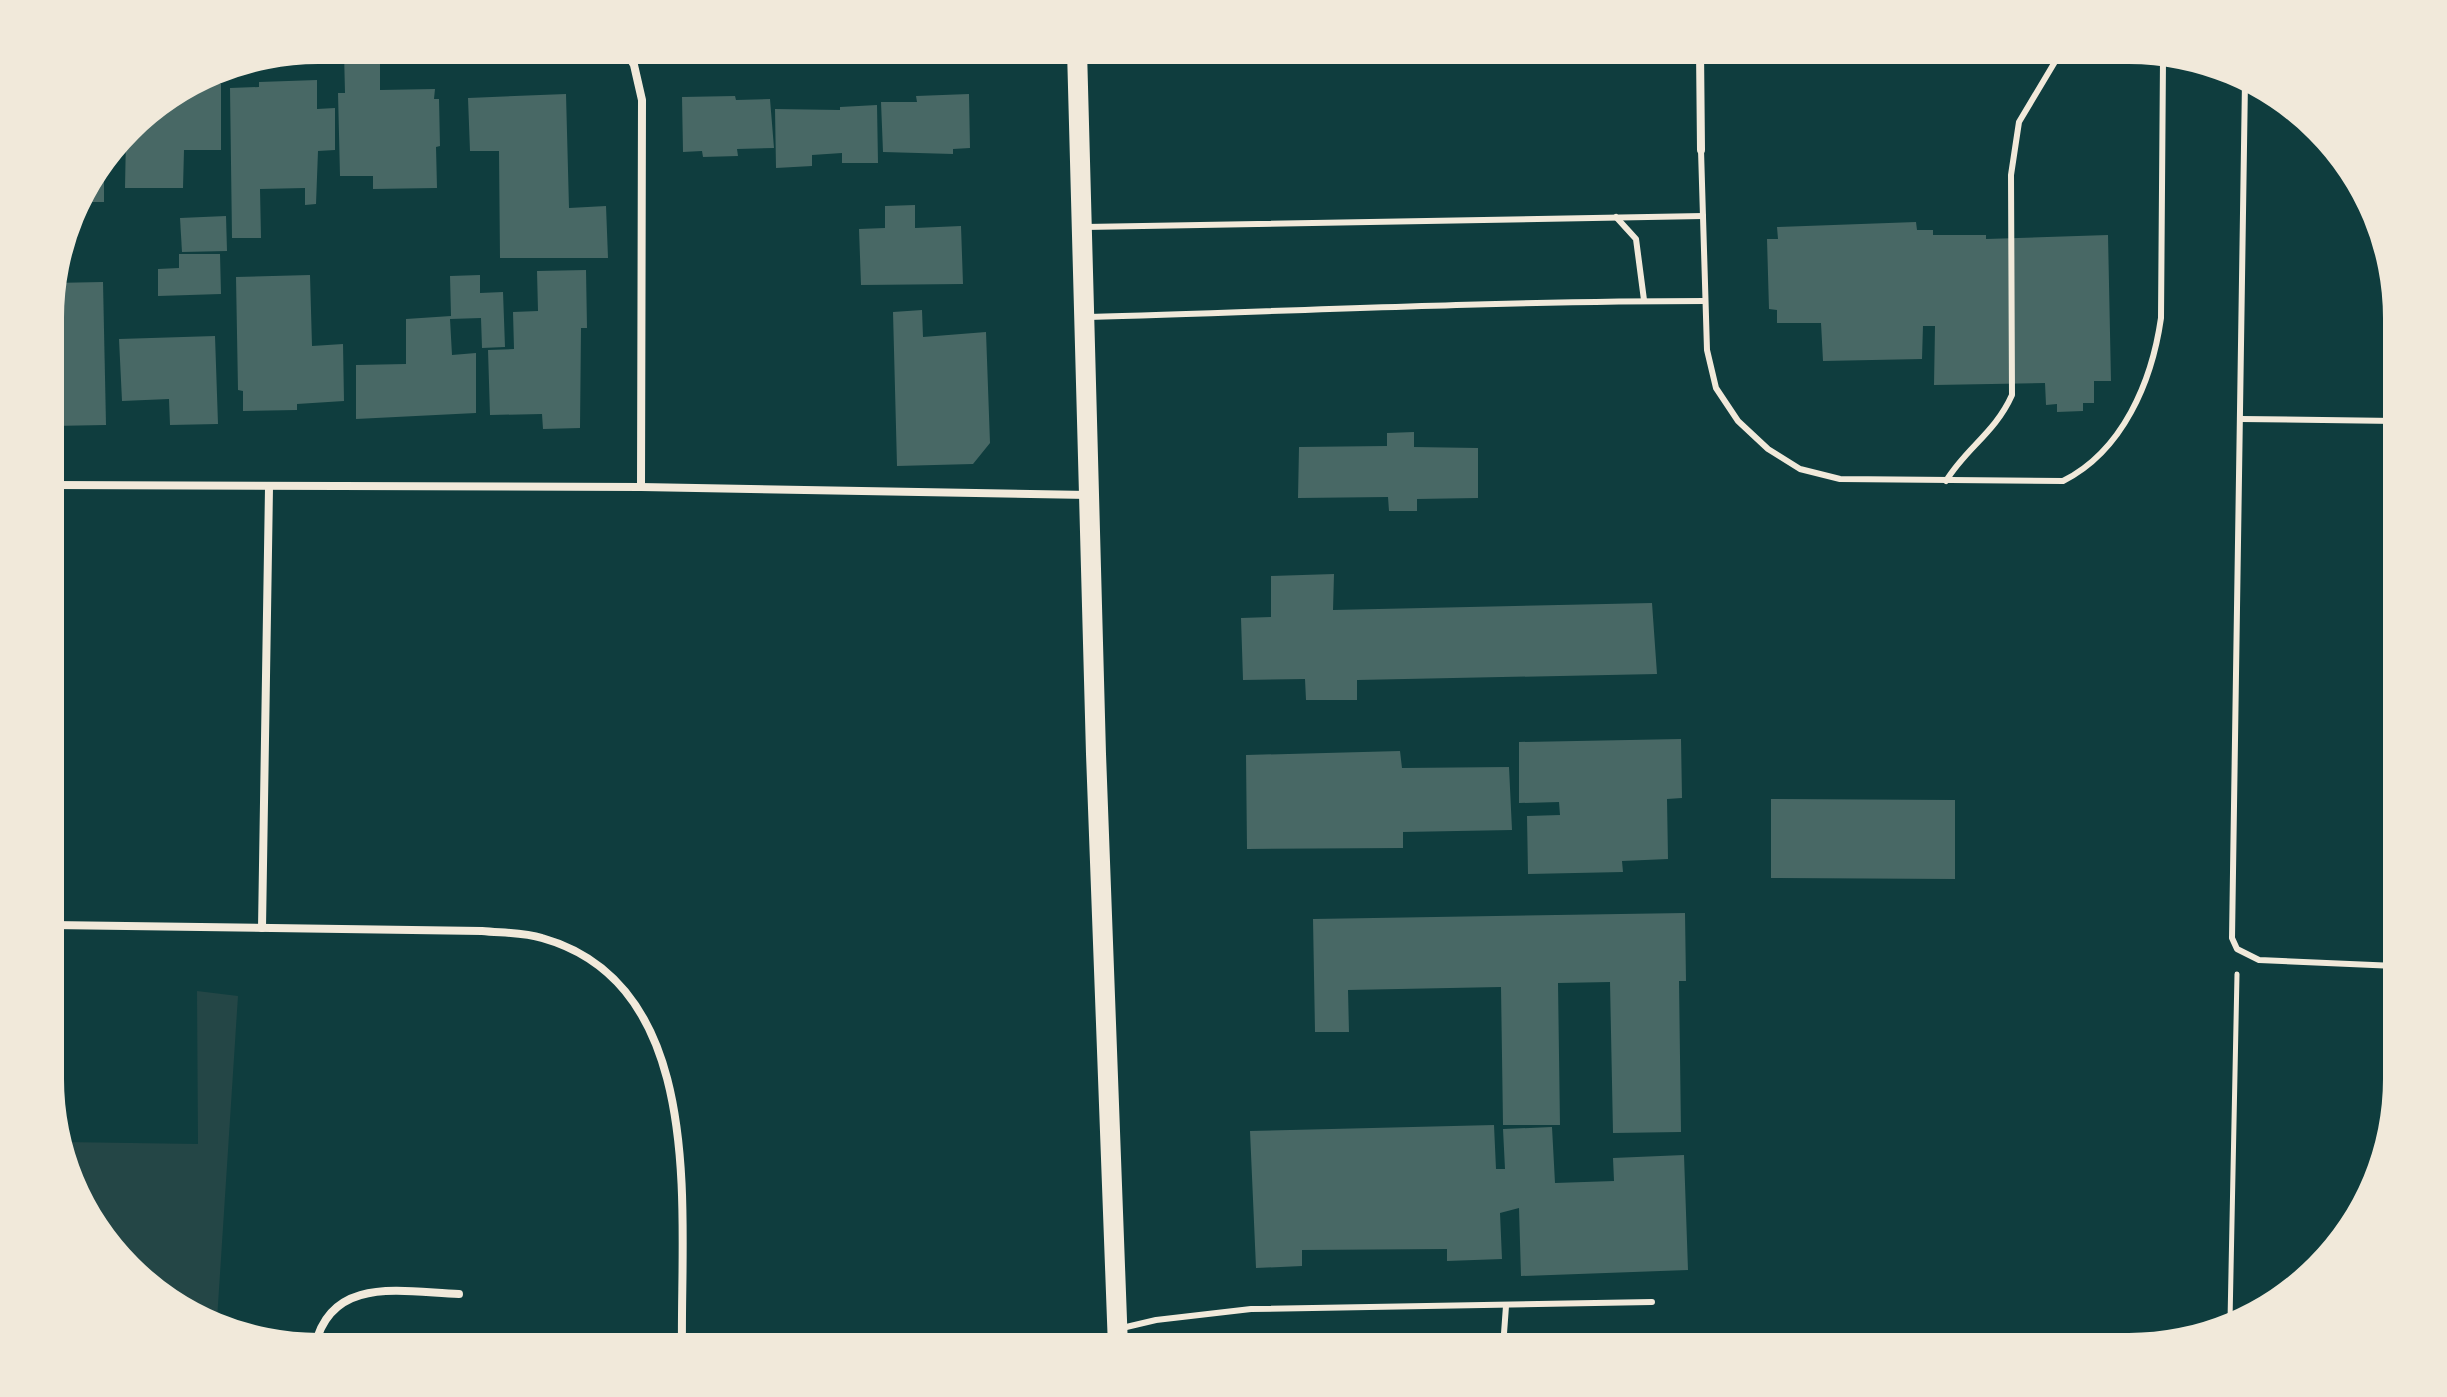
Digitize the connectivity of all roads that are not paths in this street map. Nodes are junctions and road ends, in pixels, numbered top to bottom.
1 (633, 64) edge
2 (1077, 64) edge
3 (1700, 64) edge
4 (2054, 64) edge
5 (2163, 66) edge
6 (2245, 92) edge
7 (1701, 150) joint
8 (1703, 216) junction
9 (1616, 217) junction
10 (1082, 227) junction
11 (1644, 300) junction
12 (1705, 301) junction
13 (1084, 317) junction
14 (2241, 419) junction
15 (2382, 421) edge
16 (1946, 482) junction
17 (64, 485) edge
18 (641, 487) junction
19 (269, 488) junction
20 (1090, 495) junction
21 (64, 925) edge
22 (262, 928) junction
23 (2382, 965) edge
24 (459, 1294) dead end
25 (1652, 1302) dead end
26 (1506, 1306) junction
27 (1504, 1332) edge
28 (319, 1333) edge
29 (682, 1333) edge
30 (1118, 1333) edge
31 (1129, 1333) edge

1 - 18 street
2 - 10 main road
3 - 7 street
4 - 16 lane
5 - 16 lane
6 - 14 lane
7 - 8 lane
8 - 9 lane
8 - 12 lane
9 - 10 lane
9 - 11 lane
10 - 13 main road
11 - 12 lane
11 - 13 lane
12 - 16 lane
13 - 20 main road
14 - 15 lane
14 - 23 lane
17 - 19 street
18 - 19 street
18 - 20 street
19 - 22 street
20 - 30 main road
21 - 22 street
22 - 29 street
24 - 28 street
25 - 26 lane
26 - 27 lane
26 - 31 lane

